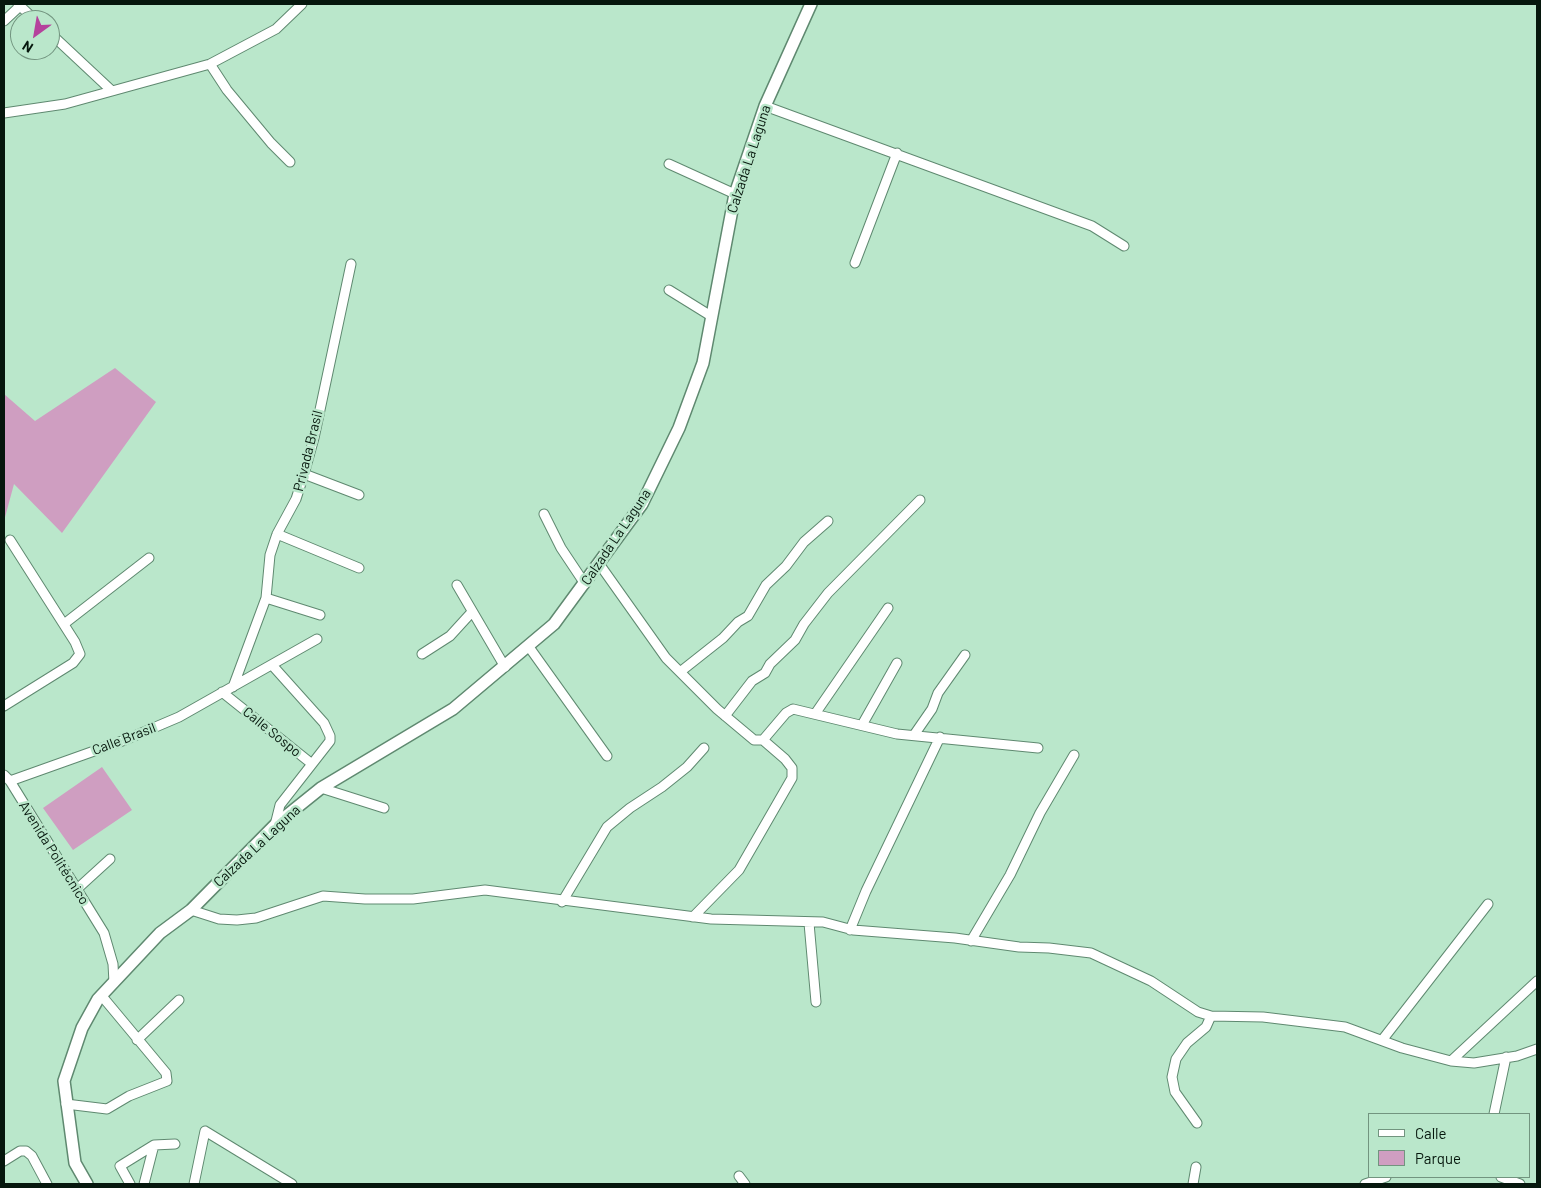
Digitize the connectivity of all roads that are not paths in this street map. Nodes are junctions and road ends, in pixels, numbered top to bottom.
1 (302, 4) edge
2 (811, 4) edge
3 (19, 5) edge
4 (4, 21) edge
5 (60, 43) edge
6 (210, 64) junction
7 (112, 90) junction
8 (765, 106) junction
9 (4, 113) edge
10 (897, 153) junction
11 (290, 162) dead end
12 (669, 164) dead end
13 (735, 194) junction
14 (1124, 246) dead end
15 (855, 263) dead end
16 (351, 264) dead end
17 (669, 290) dead end
18 (711, 316) junction
19 (304, 474) junction
20 (359, 495) dead end
21 (920, 500) dead end
22 (544, 514) dead end
23 (828, 521) dead end
24 (277, 534) junction
25 (10, 540) dead end
26 (149, 558) dead end
27 (600, 565) junction
28 (359, 568) dead end
29 (585, 584) junction
30 (457, 586) dead end
31 (266, 598) junction
32 (888, 608) dead end
33 (471, 613) junction
34 (320, 615) dead end
35 (64, 624) junction
36 (317, 639) dead end
37 (529, 647) junction
38 (422, 654) dead end
39 (964, 655) dead end
40 (897, 663) dead end
41 (272, 665) junction
42 (505, 667) junction
43 (680, 672) junction
44 (233, 687) junction
45 (222, 692) junction
46 (4, 706) edge
47 (815, 714) junction
48 (725, 716) junction
49 (862, 725) junction
50 (914, 735) junction
51 (940, 738) junction
52 (763, 740) junction
53 (704, 748) dead end
54 (1038, 748) dead end
55 (1074, 755) dead end
56 (607, 756) dead end
57 (312, 764) junction
58 (7, 778) edge
59 (321, 788) junction
60 (384, 808) dead end
61 (275, 825) junction
62 (110, 859) dead end
63 (76, 890) junction
64 (562, 902) junction
65 (1488, 904) dead end
66 (191, 910) junction
67 (693, 917) junction
68 (809, 923) junction
69 (850, 930) junction
70 (971, 941) junction
71 (1537, 981) edge
72 (114, 983) junction
73 (101, 995) junction
74 (179, 1000) dead end
75 (816, 1002) dead end
76 (1211, 1016) junction
77 (1383, 1039) junction
78 (138, 1040) junction
79 (1537, 1048) edge
80 (1506, 1057) junction
81 (1451, 1061) junction
82 (66, 1104) junction
83 (1494, 1113) edge
84 (1197, 1123) dead end
85 (175, 1144) dead end
86 (154, 1145) junction
87 (4, 1161) edge
88 (1196, 1167) dead end
89 (739, 1176) dead end
90 (1383, 1178) edge
91 (1504, 1178) edge
92 (47, 1184) edge
93 (87, 1184) edge
94 (130, 1184) edge
95 (144, 1184) edge
96 (194, 1184) edge
97 (292, 1184) edge
98 (745, 1184) edge
99 (1193, 1184) edge
100 (1365, 1184) edge
101 (1520, 1184) edge

1 - 6 street
2 - 8 street, Calzada La Laguna
3 - 4 street
5 - 7 street
6 - 7 street
6 - 11 street
7 - 9 street
8 - 10 street
8 - 13 street, Calzada La Laguna
10 - 14 street
10 - 15 street
12 - 13 street
13 - 18 street, Calzada La Laguna
16 - 19 street, Privada Brasil
17 - 18 street
18 - 27 street, Calzada La Laguna
19 - 20 street
19 - 24 street, Privada Brasil
21 - 48 street
22 - 29 street
23 - 43 street
24 - 28 street
24 - 31 street, Privada Brasil
25 - 35 street
26 - 35 street
27 - 29 street, Calzada La Laguna
27 - 43 street
29 - 37 street, Calzada La Laguna
30 - 33 street
31 - 34 street
31 - 44 street, Privada Brasil
32 - 47 street
33 - 38 street
33 - 42 street
35 - 46 street
36 - 41 street, Calle Brasil
37 - 42 street, Calzada La Laguna
37 - 56 street
39 - 50 street
40 - 49 street
41 - 44 street, Calle Brasil
41 - 57 street
42 - 59 street, Calzada La Laguna
43 - 48 street
44 - 45 street, Calle Brasil
45 - 57 street, Calle Sospo
45 - 58 street, Calle Brasil
47 - 49 street
47 - 52 street
48 - 52 street
49 - 50 street
50 - 51 street
51 - 54 street
51 - 69 street
52 - 67 street
53 - 64 street
55 - 70 street
57 - 61 street, Calle Sospo
58 - 63 street, Avenida Politécnico
59 - 60 street
59 - 61 street, Calzada La Laguna
61 - 66 street, Calzada La Laguna
62 - 63 street
63 - 72 street, Avenida Politécnico
64 - 66 street
64 - 67 street
65 - 77 street
66 - 72 street, Calzada La Laguna
67 - 68 street
68 - 69 street
68 - 75 street
69 - 70 street
70 - 76 street
71 - 81 street
72 - 73 street, Calzada La Laguna
73 - 78 street
73 - 82 street, Calzada La Laguna
74 - 78 street
76 - 77 street
76 - 84 street
77 - 81 street
78 - 82 street
79 - 80 street
80 - 81 street
80 - 83 street
82 - 93 street, Calzada La Laguna
85 - 86 street
86 - 94 street
86 - 95 street
87 - 92 street
88 - 99 street
89 - 98 street
90 - 100 street
91 - 101 street
96 - 97 street

